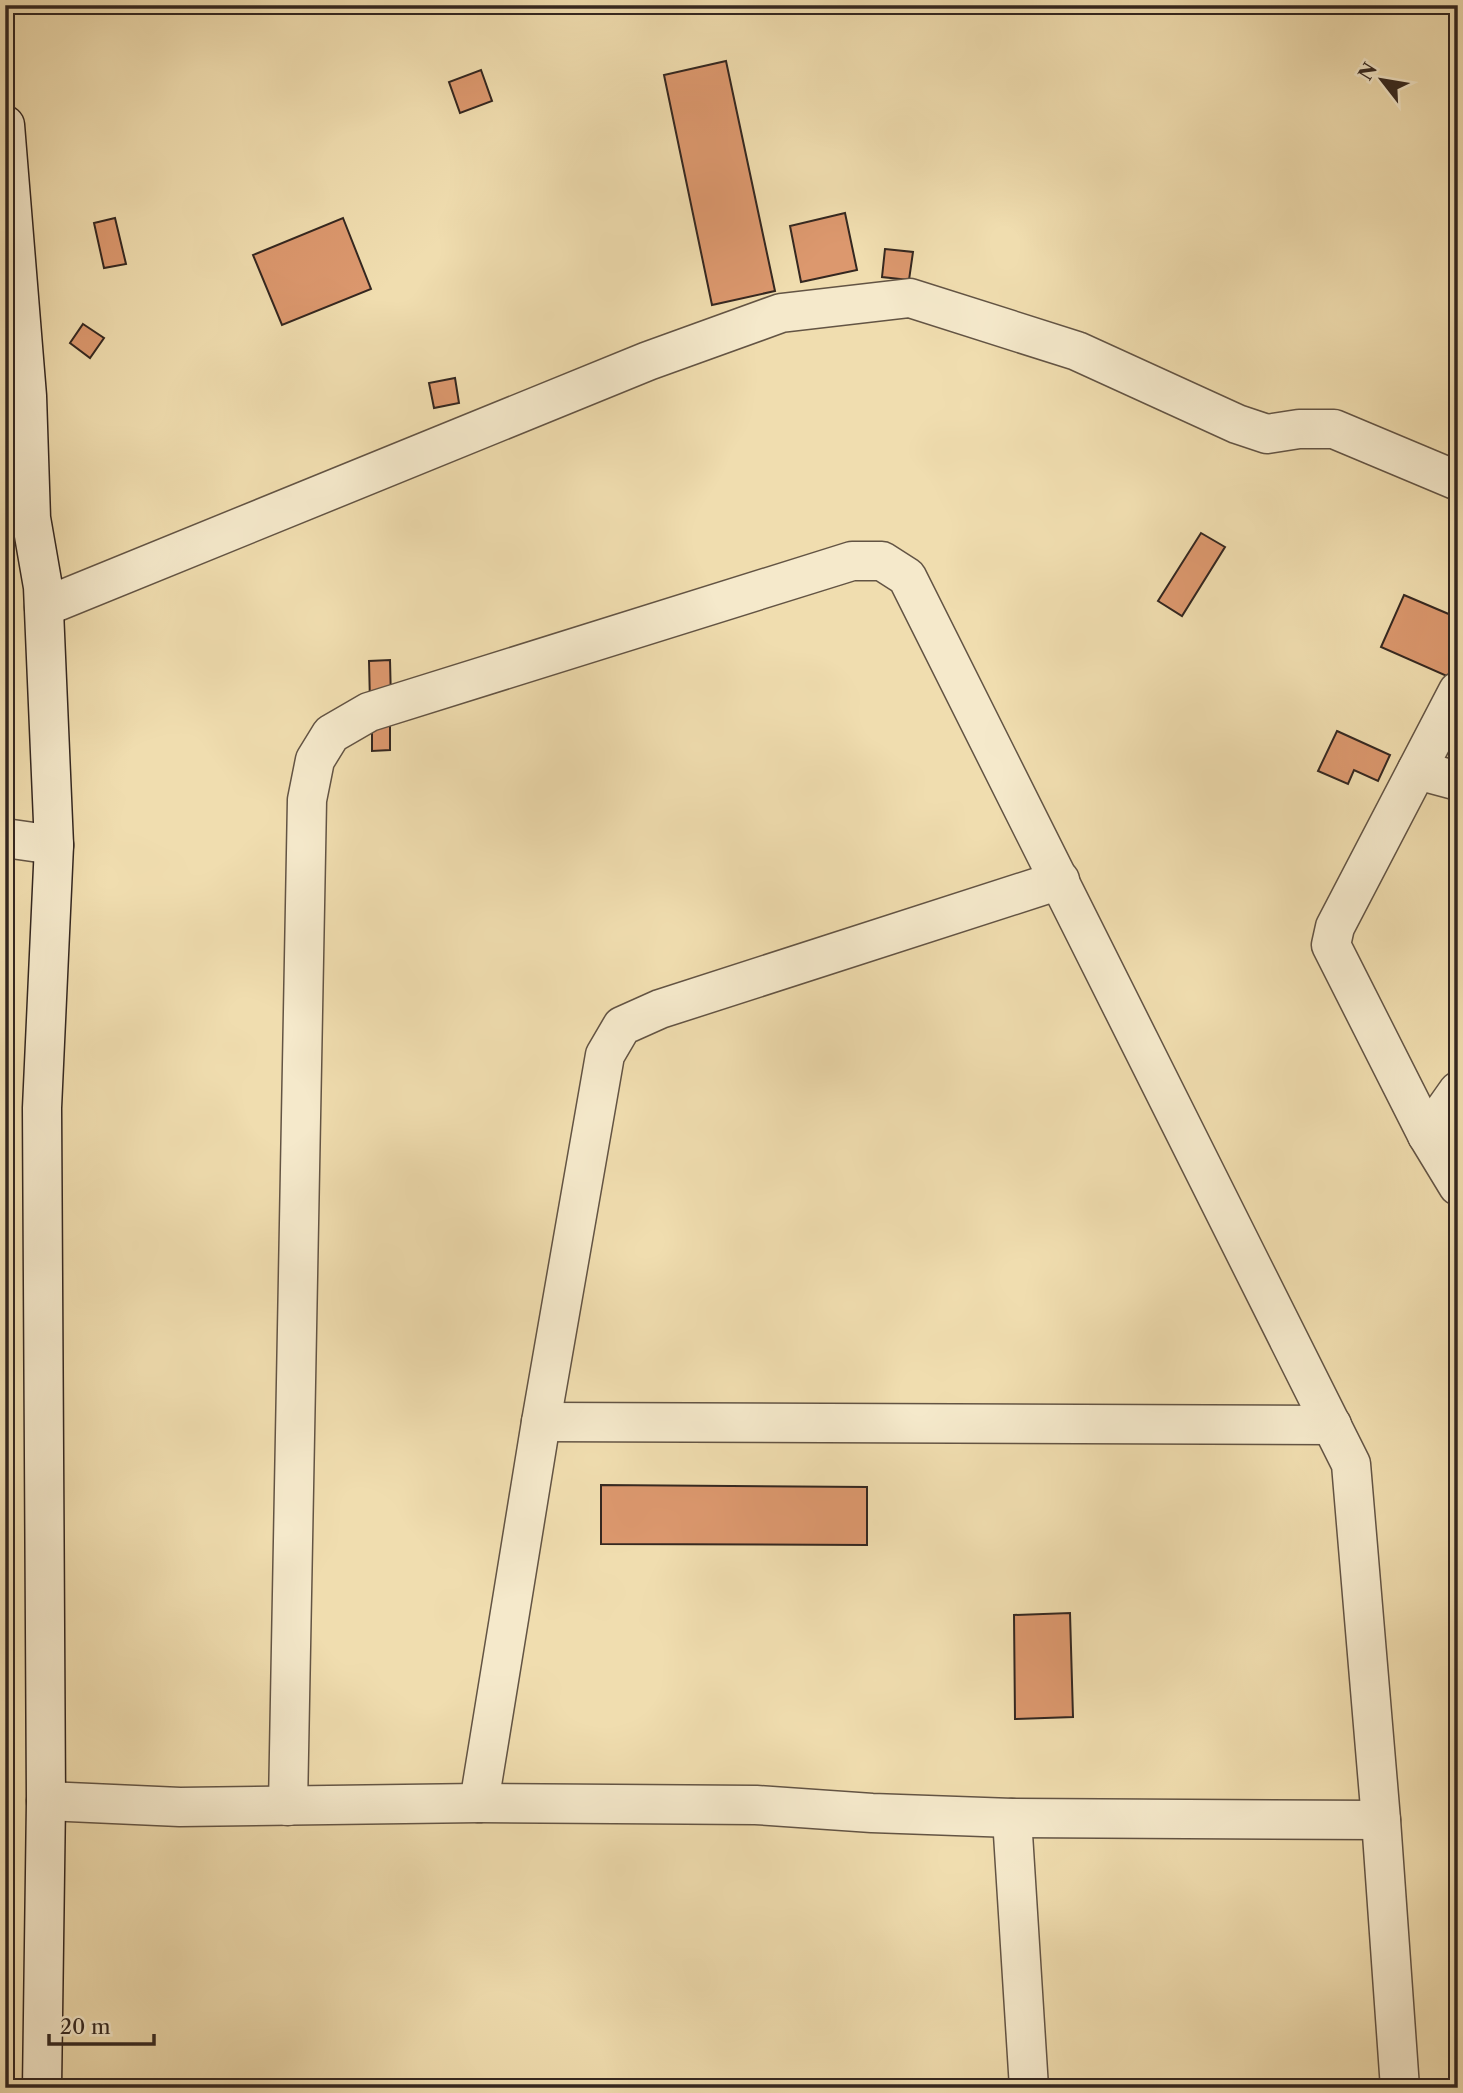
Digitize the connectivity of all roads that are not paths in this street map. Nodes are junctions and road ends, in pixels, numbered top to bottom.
1 (5, 125) edge
2 (18, 460) edge
3 (1458, 481) edge
4 (44, 607) junction
5 (1458, 691) edge
6 (1417, 770) junction
7 (1458, 781) edge
8 (5, 838) edge
9 (54, 845) junction
10 (1060, 880) junction
11 (1458, 1091) edge
12 (1427, 1135) junction
13 (1458, 1186) edge
14 (541, 1422) junction
15 (1332, 1425) junction
16 (46, 1801) junction
17 (479, 1803) junction
18 (288, 1805) junction
19 (1012, 1818) junction
20 (1381, 1820) junction
21 (42, 2088) edge
22 (1029, 2088) edge
23 (1400, 2088) edge

1 - 2 street
2 - 4 street
3 - 4 street
4 - 9 street
5 - 6 street
6 - 7 street
6 - 12 street
8 - 9 street
9 - 16 street
10 - 14 street
10 - 15 street
10 - 18 street
11 - 12 street
12 - 13 street
14 - 15 street
14 - 17 street
15 - 20 street
16 - 18 street
16 - 21 street
17 - 18 street
17 - 19 street
19 - 20 street
19 - 22 street
20 - 23 street

